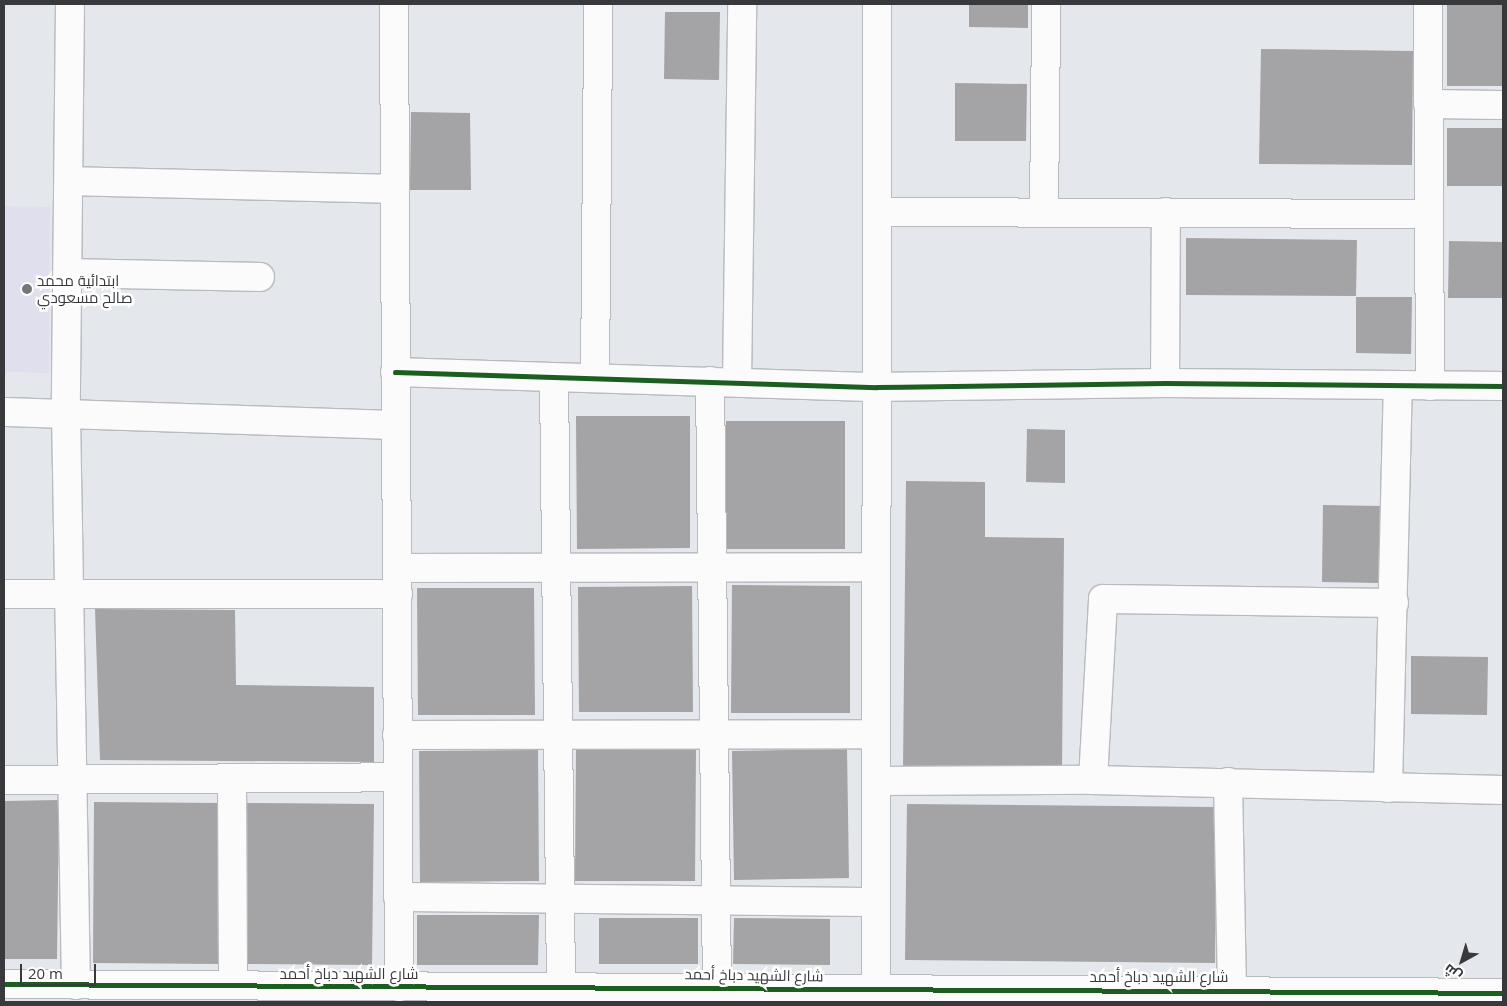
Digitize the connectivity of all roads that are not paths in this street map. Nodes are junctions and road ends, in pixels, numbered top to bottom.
1 (70, 4) edge
2 (394, 4) edge
3 (598, 4) edge
4 (742, 4) edge
5 (877, 4) edge
6 (1046, 4) edge
7 (1428, 4) edge
8 (1428, 104) junction
9 (1503, 106) edge
10 (69, 181) junction
11 (395, 189) junction
12 (879, 212) junction
13 (1044, 212) junction
14 (1166, 212) junction
15 (1428, 214) junction
16 (68, 273) junction
17 (260, 277) dead end
18 (395, 372) junction
19 (554, 378) junction
20 (595, 378) junction
21 (710, 381) junction
22 (737, 381) junction
23 (1165, 383) junction
24 (1398, 386) junction
25 (1430, 386) junction
26 (1503, 386) edge
27 (877, 387) junction
28 (4, 412) edge
29 (66, 414) junction
30 (396, 425) junction
31 (875, 567) junction
32 (712, 568) junction
33 (553, 569) junction
34 (398, 581) junction
35 (4, 594) edge
36 (72, 594) junction
37 (1394, 603) junction
38 (713, 731) junction
39 (555, 732) junction
40 (875, 734) junction
41 (397, 735) junction
42 (396, 777) junction
43 (4, 780) edge
44 (232, 780) junction
45 (1093, 780) junction
46 (72, 781) junction
47 (877, 781) junction
48 (1228, 782) junction
49 (1388, 788) junction
50 (1503, 790) edge
51 (398, 897) junction
52 (716, 898) junction
53 (559, 900) junction
54 (876, 902) junction
55 (4, 984) edge
56 (76, 985) junction
57 (233, 985) junction
58 (399, 987) junction
59 (561, 987) junction
60 (717, 987) junction
61 (1232, 990) junction
62 (1503, 993) edge
63 (675, 994) edge
64 (876, 996) edge

1 - 10 street
2 - 11 street
3 - 20 street
4 - 22 street
5 - 12 street
6 - 13 street
7 - 8 street
8 - 9 street
8 - 15 street
10 - 11 street
10 - 16 street
11 - 18 street
12 - 13 street
12 - 27 street
13 - 14 street
14 - 15 street
14 - 23 street
15 - 25 street
16 - 17 street
16 - 29 street
18 - 19 street
18 - 30 street
19 - 20 street
19 - 33 street
20 - 21 street
21 - 22 street
21 - 32 street
22 - 27 street
23 - 24 street
23 - 27 street
24 - 25 street
24 - 37 street
25 - 26 street
27 - 31 street
28 - 29 street
29 - 30 street
29 - 36 street
30 - 34 street
31 - 32 street
31 - 40 street
32 - 33 street
32 - 38 street
33 - 34 street
33 - 39 street
34 - 36 street
34 - 41 street
35 - 36 street
36 - 46 street
37 - 45 street
37 - 49 street
38 - 39 street
38 - 40 street
38 - 52 street
39 - 41 street
39 - 53 street
40 - 47 street
41 - 42 street
42 - 44 street
42 - 51 street
43 - 46 street
44 - 46 street
44 - 57 street
45 - 47 street
45 - 48 street
46 - 56 street
47 - 54 street
48 - 49 street
48 - 61 street
49 - 50 street
51 - 53 street
51 - 58 street
52 - 53 street
52 - 54 street
52 - 60 street
53 - 59 street
54 - 64 street
55 - 56 street, شارع الشهيد دباخ أحمد
56 - 57 street, شارع الشهيد دباخ أحمد
57 - 58 street, شارع الشهيد دباخ أحمد
58 - 59 street, شارع الشهيد دباخ أحمد
59 - 63 street, شارع الشهيد دباخ أحمد
60 - 63 street, شارع الشهيد دباخ أحمد
60 - 64 street, شارع الشهيد دباخ أحمد
61 - 62 street, شارع الشهيد دباخ أحمد
61 - 64 street, شارع الشهيد دباخ أحمد

